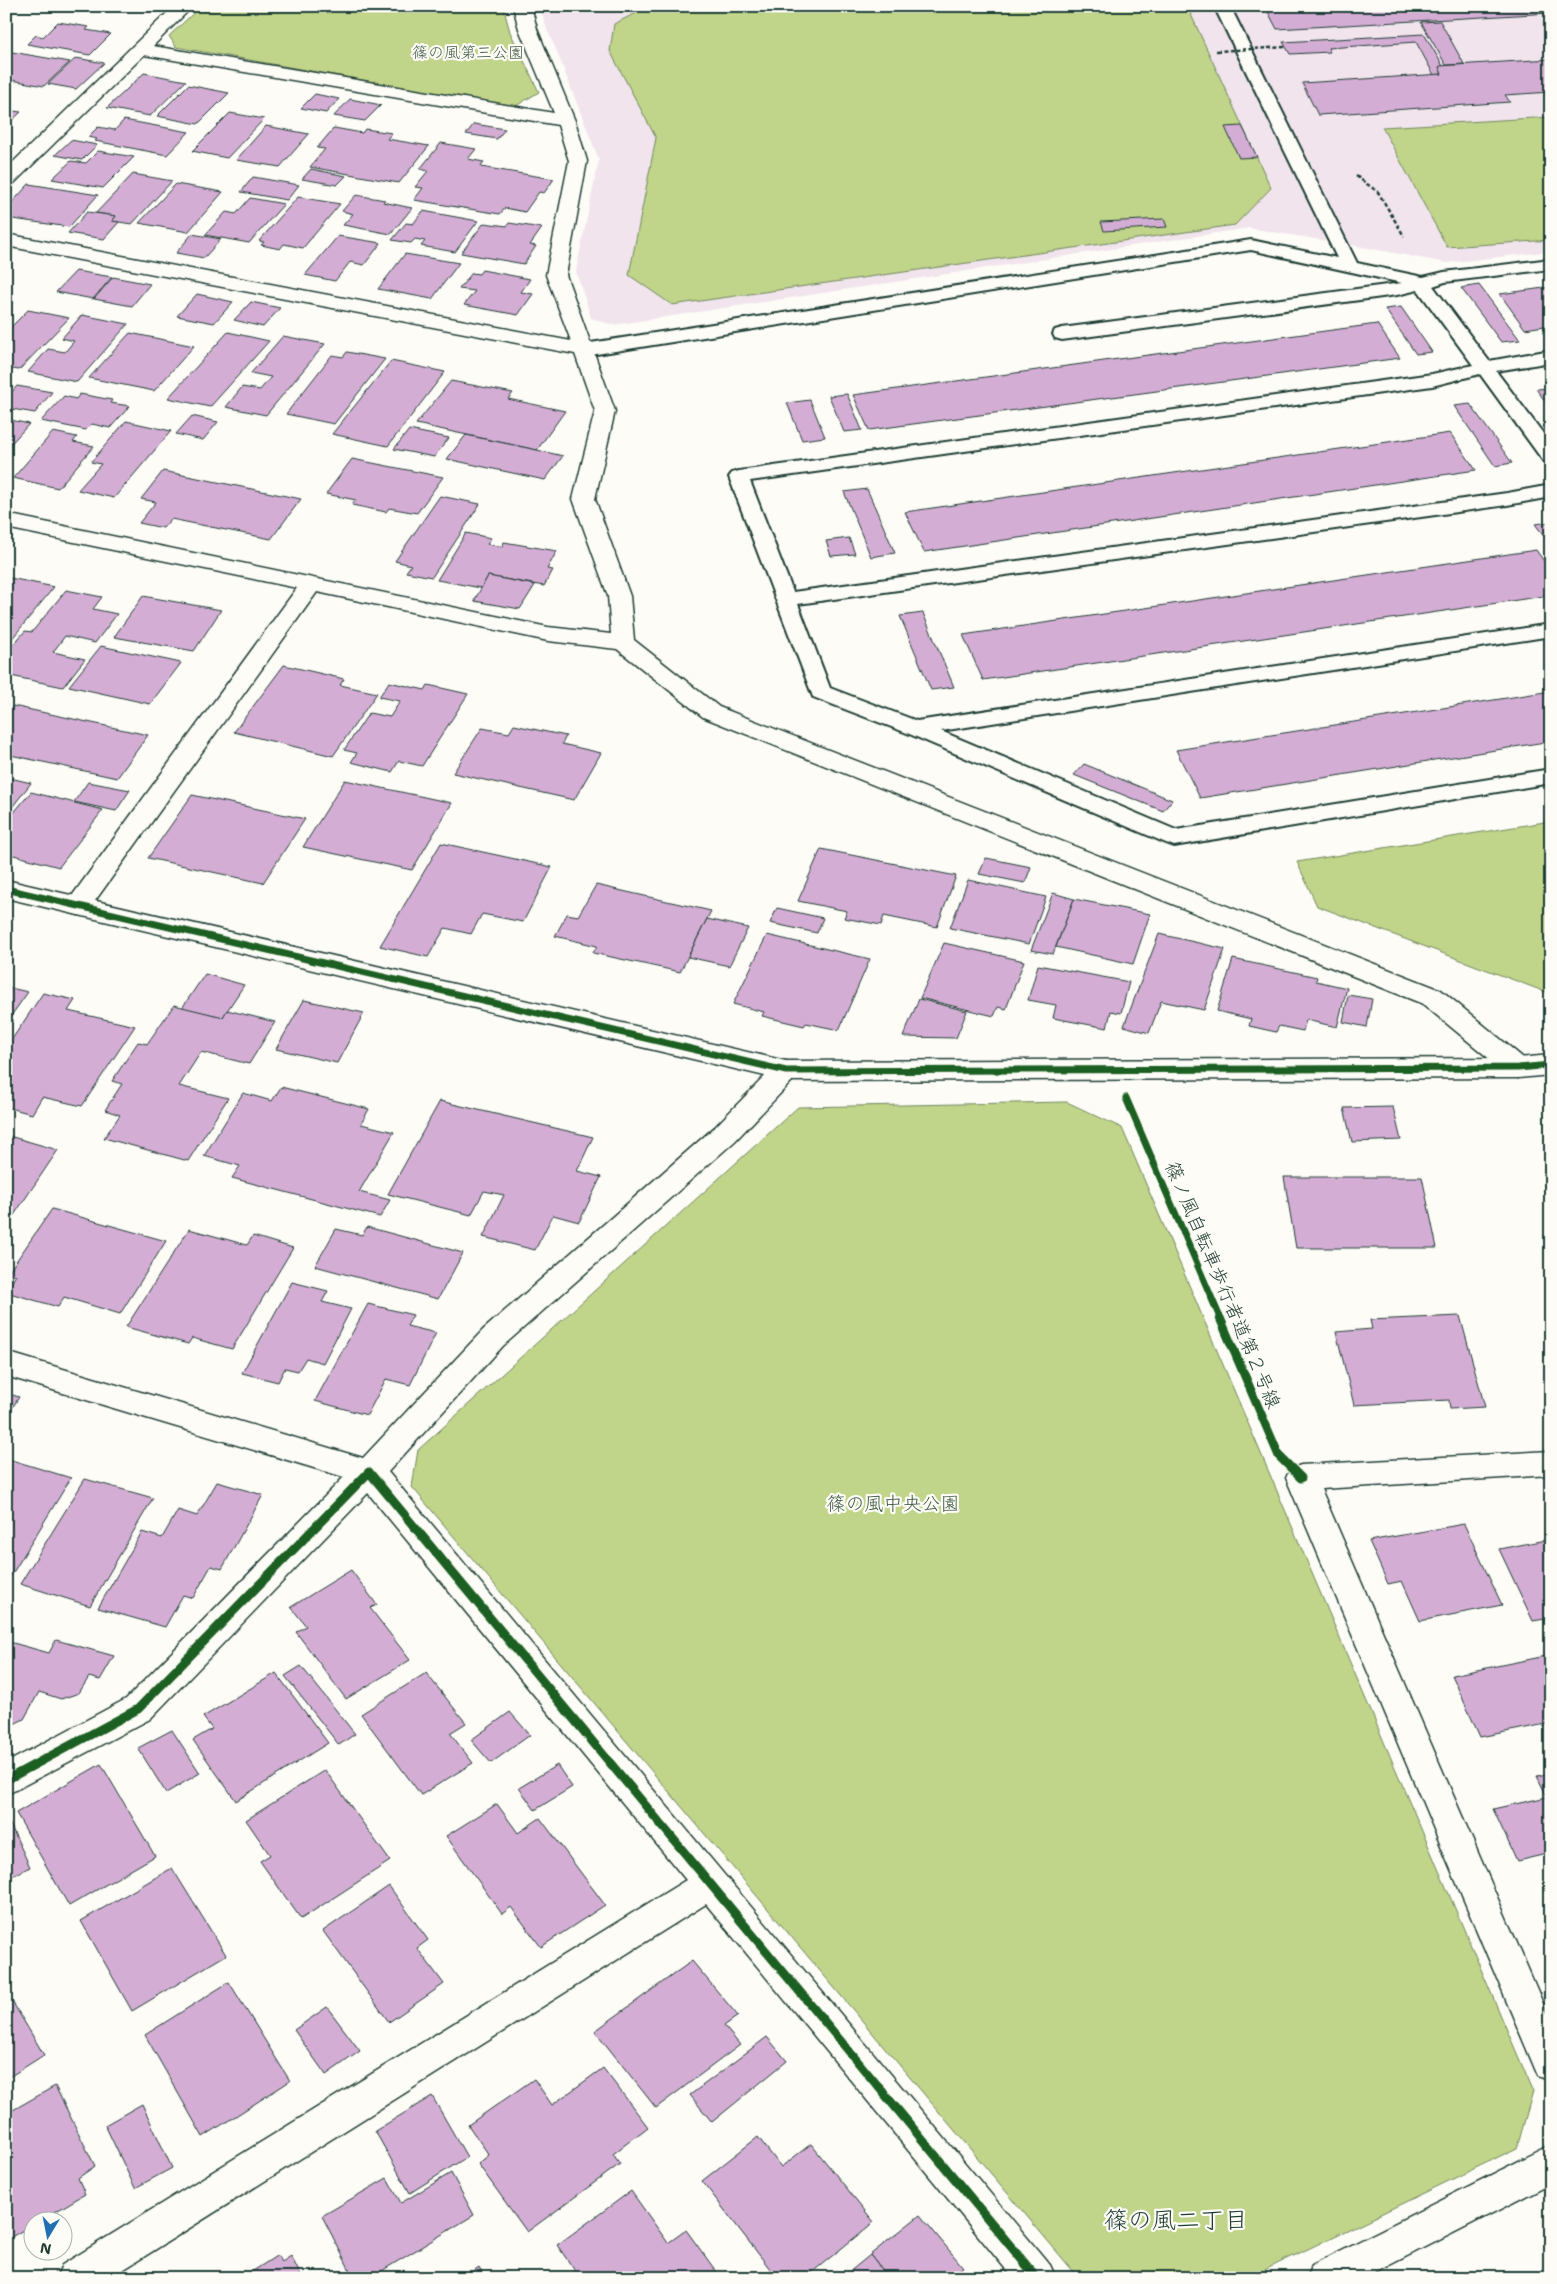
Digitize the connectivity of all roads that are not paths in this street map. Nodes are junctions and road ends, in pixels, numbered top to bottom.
1 (184, 6) edge
2 (522, 6) edge
3 (1222, 6) edge
4 (140, 49) junction
5 (566, 121) junction
6 (6, 180) edge
7 (6, 240) edge
8 (1551, 264) edge
9 (1349, 265) junction
10 (1421, 282) junction
11 (1062, 334) dead end
12 (584, 350) junction
13 (1551, 356) edge
14 (1483, 368) junction
15 (1551, 458) edge
16 (1551, 490) edge
17 (6, 521) edge
18 (311, 584) junction
19 (787, 599) junction
20 (1551, 630) edge
21 (622, 643) junction
22 (915, 728) junction
23 (1551, 776) edge
24 (6, 889) edge
25 (78, 906) junction
26 (1551, 1065) edge
27 (1518, 1068) junction
28 (786, 1071) junction
29 (6, 1364) edge
30 (1551, 1463) edge
31 (369, 1472) junction
32 (6, 1780) edge
33 (710, 1883) junction
34 (1551, 2064) edge
35 (1551, 2163) edge
36 (76, 2278) edge
37 (1037, 2278) edge
38 (1325, 2278) edge

1 - 4 street
2 - 5 street
3 - 9 lane
4 - 5 street
4 - 6 street
5 - 12 street
7 - 12 street
8 - 10 lane
9 - 10 lane
9 - 12 lane
10 - 11 lane
10 - 14 lane
12 - 21 street
13 - 14 lane
14 - 15 lane
14 - 19 lane
16 - 19 lane
17 - 18 street
18 - 21 street
18 - 25 street
19 - 22 lane
20 - 22 lane
21 - 27 street
22 - 23 lane
24 - 25 street
25 - 28 street
26 - 27 street
27 - 28 street
28 - 31 street
29 - 31 street
30 - 34 street
31 - 32 street
31 - 33 street
33 - 36 street
33 - 37 street
35 - 38 street

